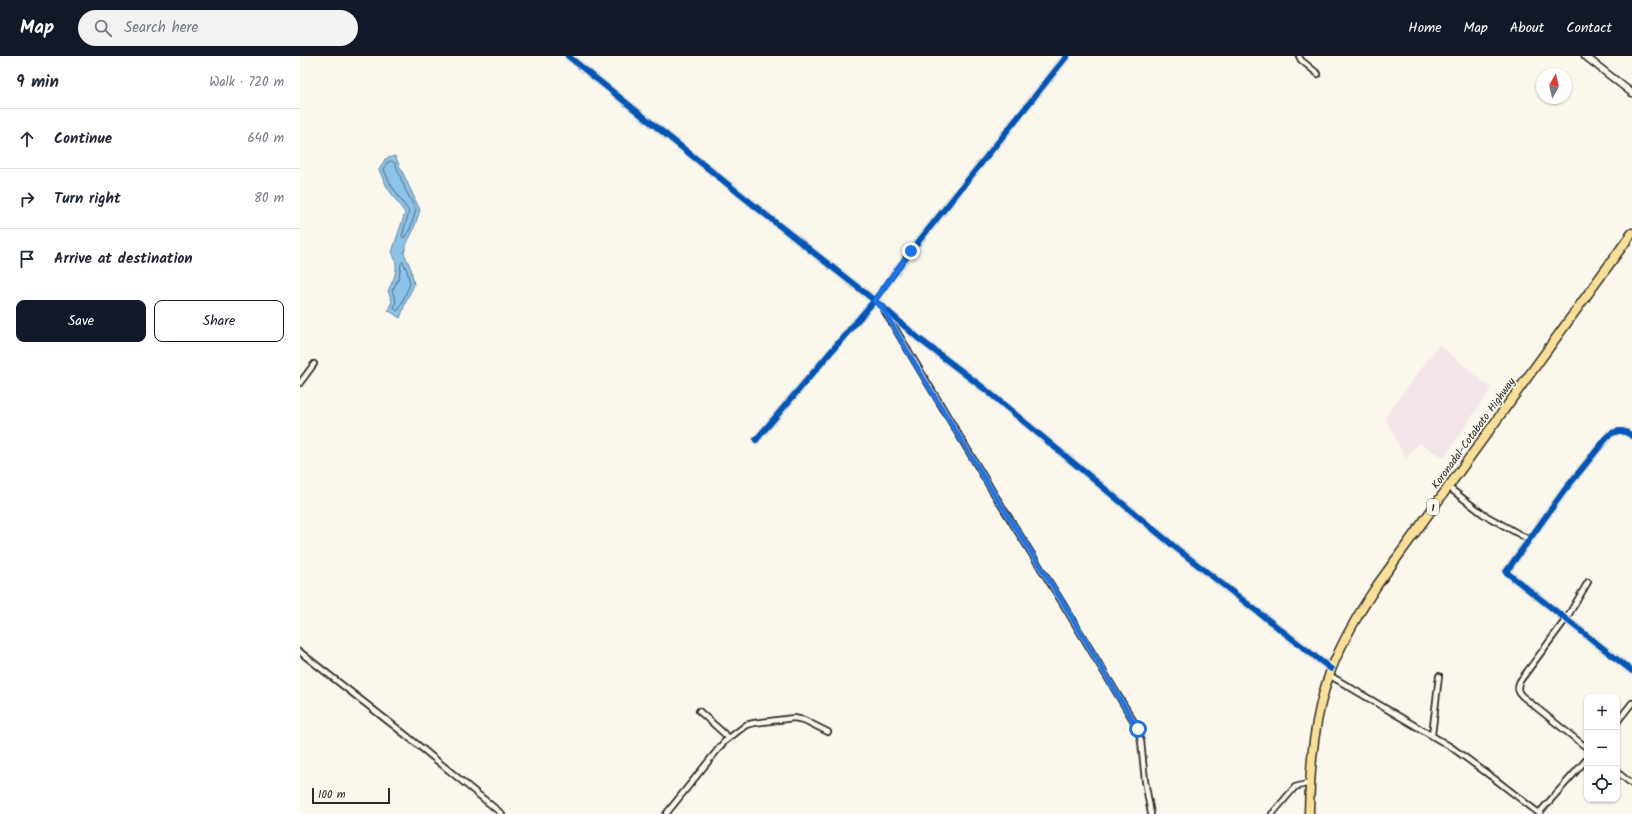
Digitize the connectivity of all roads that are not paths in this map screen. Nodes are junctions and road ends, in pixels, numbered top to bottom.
1 (568, 56) edge
2 (1067, 56) edge
3 (1299, 56) edge
4 (1585, 56) edge
5 (1318, 74) dead end
6 (1632, 93) edge
7 (1632, 233) edge
8 (874, 301) junction
9 (882, 307) junction
10 (314, 364) dead end
11 (300, 382) edge
12 (1632, 436) edge
13 (756, 440) dead end
14 (1447, 486) junction
15 (1528, 539) junction
16 (1588, 582) dead end
17 (1566, 619) junction
18 (300, 652) edge
19 (1632, 670) edge
20 (1330, 672) junction
21 (1438, 676) dead end
22 (1632, 703) edge
23 (699, 711) dead end
24 (1620, 718) edge
25 (828, 732) dead end
26 (1432, 735) junction
27 (729, 738) junction
28 (1584, 746) edge
29 (1584, 762) edge
30 (1620, 774) edge
31 (1310, 783) junction
32 (1632, 784) edge
33 (502, 814) edge
34 (666, 814) edge
35 (1151, 814) edge
36 (1272, 814) edge
37 (1309, 814) edge
38 (1539, 814) edge

1 - 8 street
2 - 8 street
3 - 5 street
4 - 6 street
7 - 14 highway, Koronadal-Cotabato Highway / 1
8 - 9 street
8 - 13 street
9 - 20 street
9 - 35 street
10 - 11 street
12 - 15 street
14 - 15 street
14 - 20 highway, Koronadal-Cotabato Highway / 1
15 - 17 street
16 - 17 street
17 - 19 street
17 - 28 street
18 - 33 street
20 - 26 street
20 - 31 highway, Koronadal-Cotabato Highway / 1
21 - 26 street
22 - 24 street
23 - 27 street
25 - 27 street
26 - 38 street
27 - 34 street
29 - 38 street
30 - 32 street
31 - 36 street
31 - 37 highway, Koronadal-Cotabato Highway / 1

